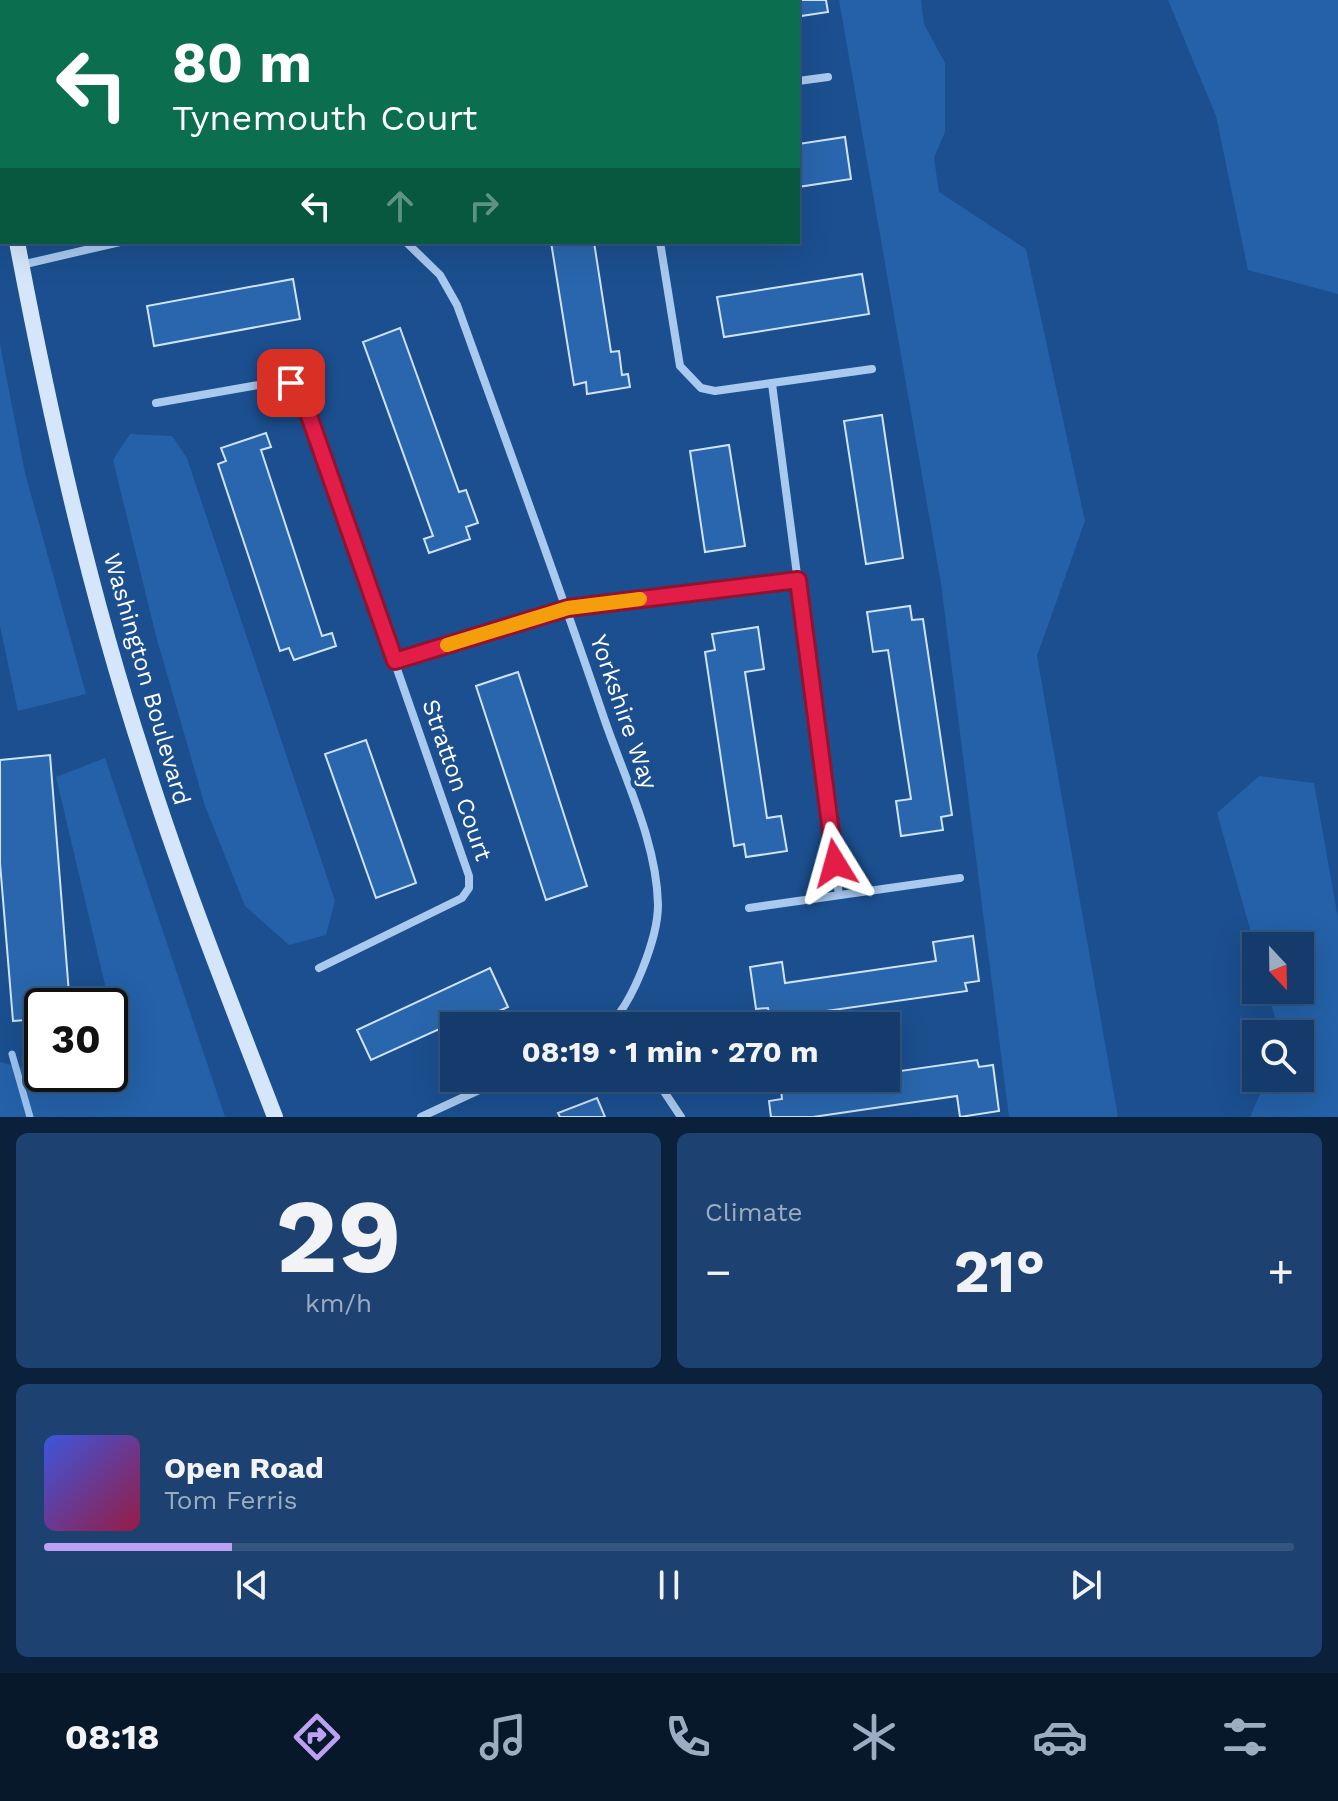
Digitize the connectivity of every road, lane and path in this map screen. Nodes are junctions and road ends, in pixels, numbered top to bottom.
1 (828, 77) dead end
2 (800, 81) edge
3 (17, 244) edge
4 (111, 244) edge
5 (408, 244) edge
6 (660, 244) edge
7 (21, 265) junction
8 (872, 369) dead end
9 (772, 384) junction
10 (156, 403) dead end
11 (798, 580) junction
12 (568, 608) junction
13 (395, 661) junction
14 (960, 878) dead end
15 (839, 895) junction
16 (749, 908) dead end
17 (319, 968) dead end
18 (622, 1012) edge
19 (475, 1092) edge
20 (664, 1092) edge
21 (275, 1117) edge
22 (421, 1117) edge
23 (681, 1117) edge

1 - 2 street
3 - 7 street, Washington Boulevard
4 - 7 street
5 - 12 street, Yorkshire Way
6 - 9 street
7 - 21 street, Washington Boulevard
8 - 9 street
9 - 11 street
10 - 13 street, Stratton Court
11 - 12 street
11 - 15 street
12 - 13 street
12 - 18 street, Yorkshire Way
13 - 17 street, Stratton Court
14 - 15 street
15 - 16 street
19 - 22 street
20 - 23 street

